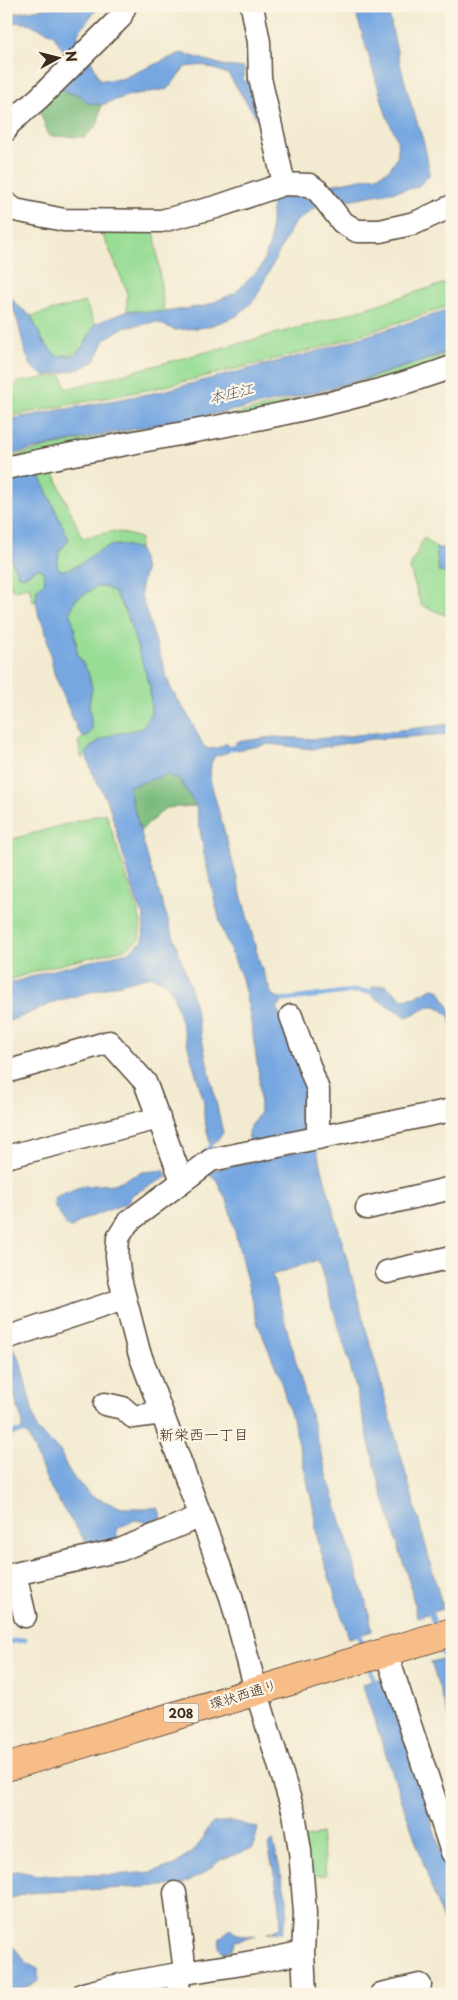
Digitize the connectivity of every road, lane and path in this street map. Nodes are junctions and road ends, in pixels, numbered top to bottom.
1 (126, 6) edge
2 (252, 6) edge
3 (6, 130) edge
4 (284, 184) junction
5 (6, 203) edge
6 (452, 206) edge
7 (452, 367) edge
8 (6, 468) edge
9 (291, 1016) dead end
10 (6, 1072) edge
11 (452, 1110) edge
12 (159, 1118) junction
13 (314, 1139) junction
14 (6, 1158) edge
15 (182, 1181) junction
16 (452, 1188) edge
17 (367, 1208) dead end
18 (452, 1257) edge
19 (387, 1272) dead end
20 (124, 1298) junction
21 (8, 1333) edge
22 (105, 1404) dead end
23 (162, 1413) junction
24 (201, 1516) junction
25 (25, 1616) dead end
26 (451, 1632) edge
27 (374, 1655) junction
28 (256, 1690) junction
29 (6, 1767) edge
30 (452, 1852) edge
31 (175, 1892) dead end
32 (303, 1952) junction
33 (180, 1980) edge
34 (420, 1985) dead end
35 (83, 1994) edge
36 (305, 1994) edge
37 (381, 1994) edge

1 - 3 street
2 - 4 street
4 - 5 street
4 - 6 street
7 - 8 street
9 - 13 street
10 - 12 street
11 - 13 street
12 - 14 street
12 - 15 street
13 - 15 street
15 - 20 street
16 - 17 street
18 - 19 street
20 - 21 street
20 - 23 street
22 - 23 street
23 - 24 street
24 - 25 street
24 - 28 street
26 - 27 highway, 環状西通り / 208
27 - 28 highway, 環状西通り / 208
27 - 30 street
28 - 29 highway, 環状西通り / 208
28 - 32 street
31 - 33 street
32 - 33 street
32 - 36 street
33 - 35 street
34 - 37 street

